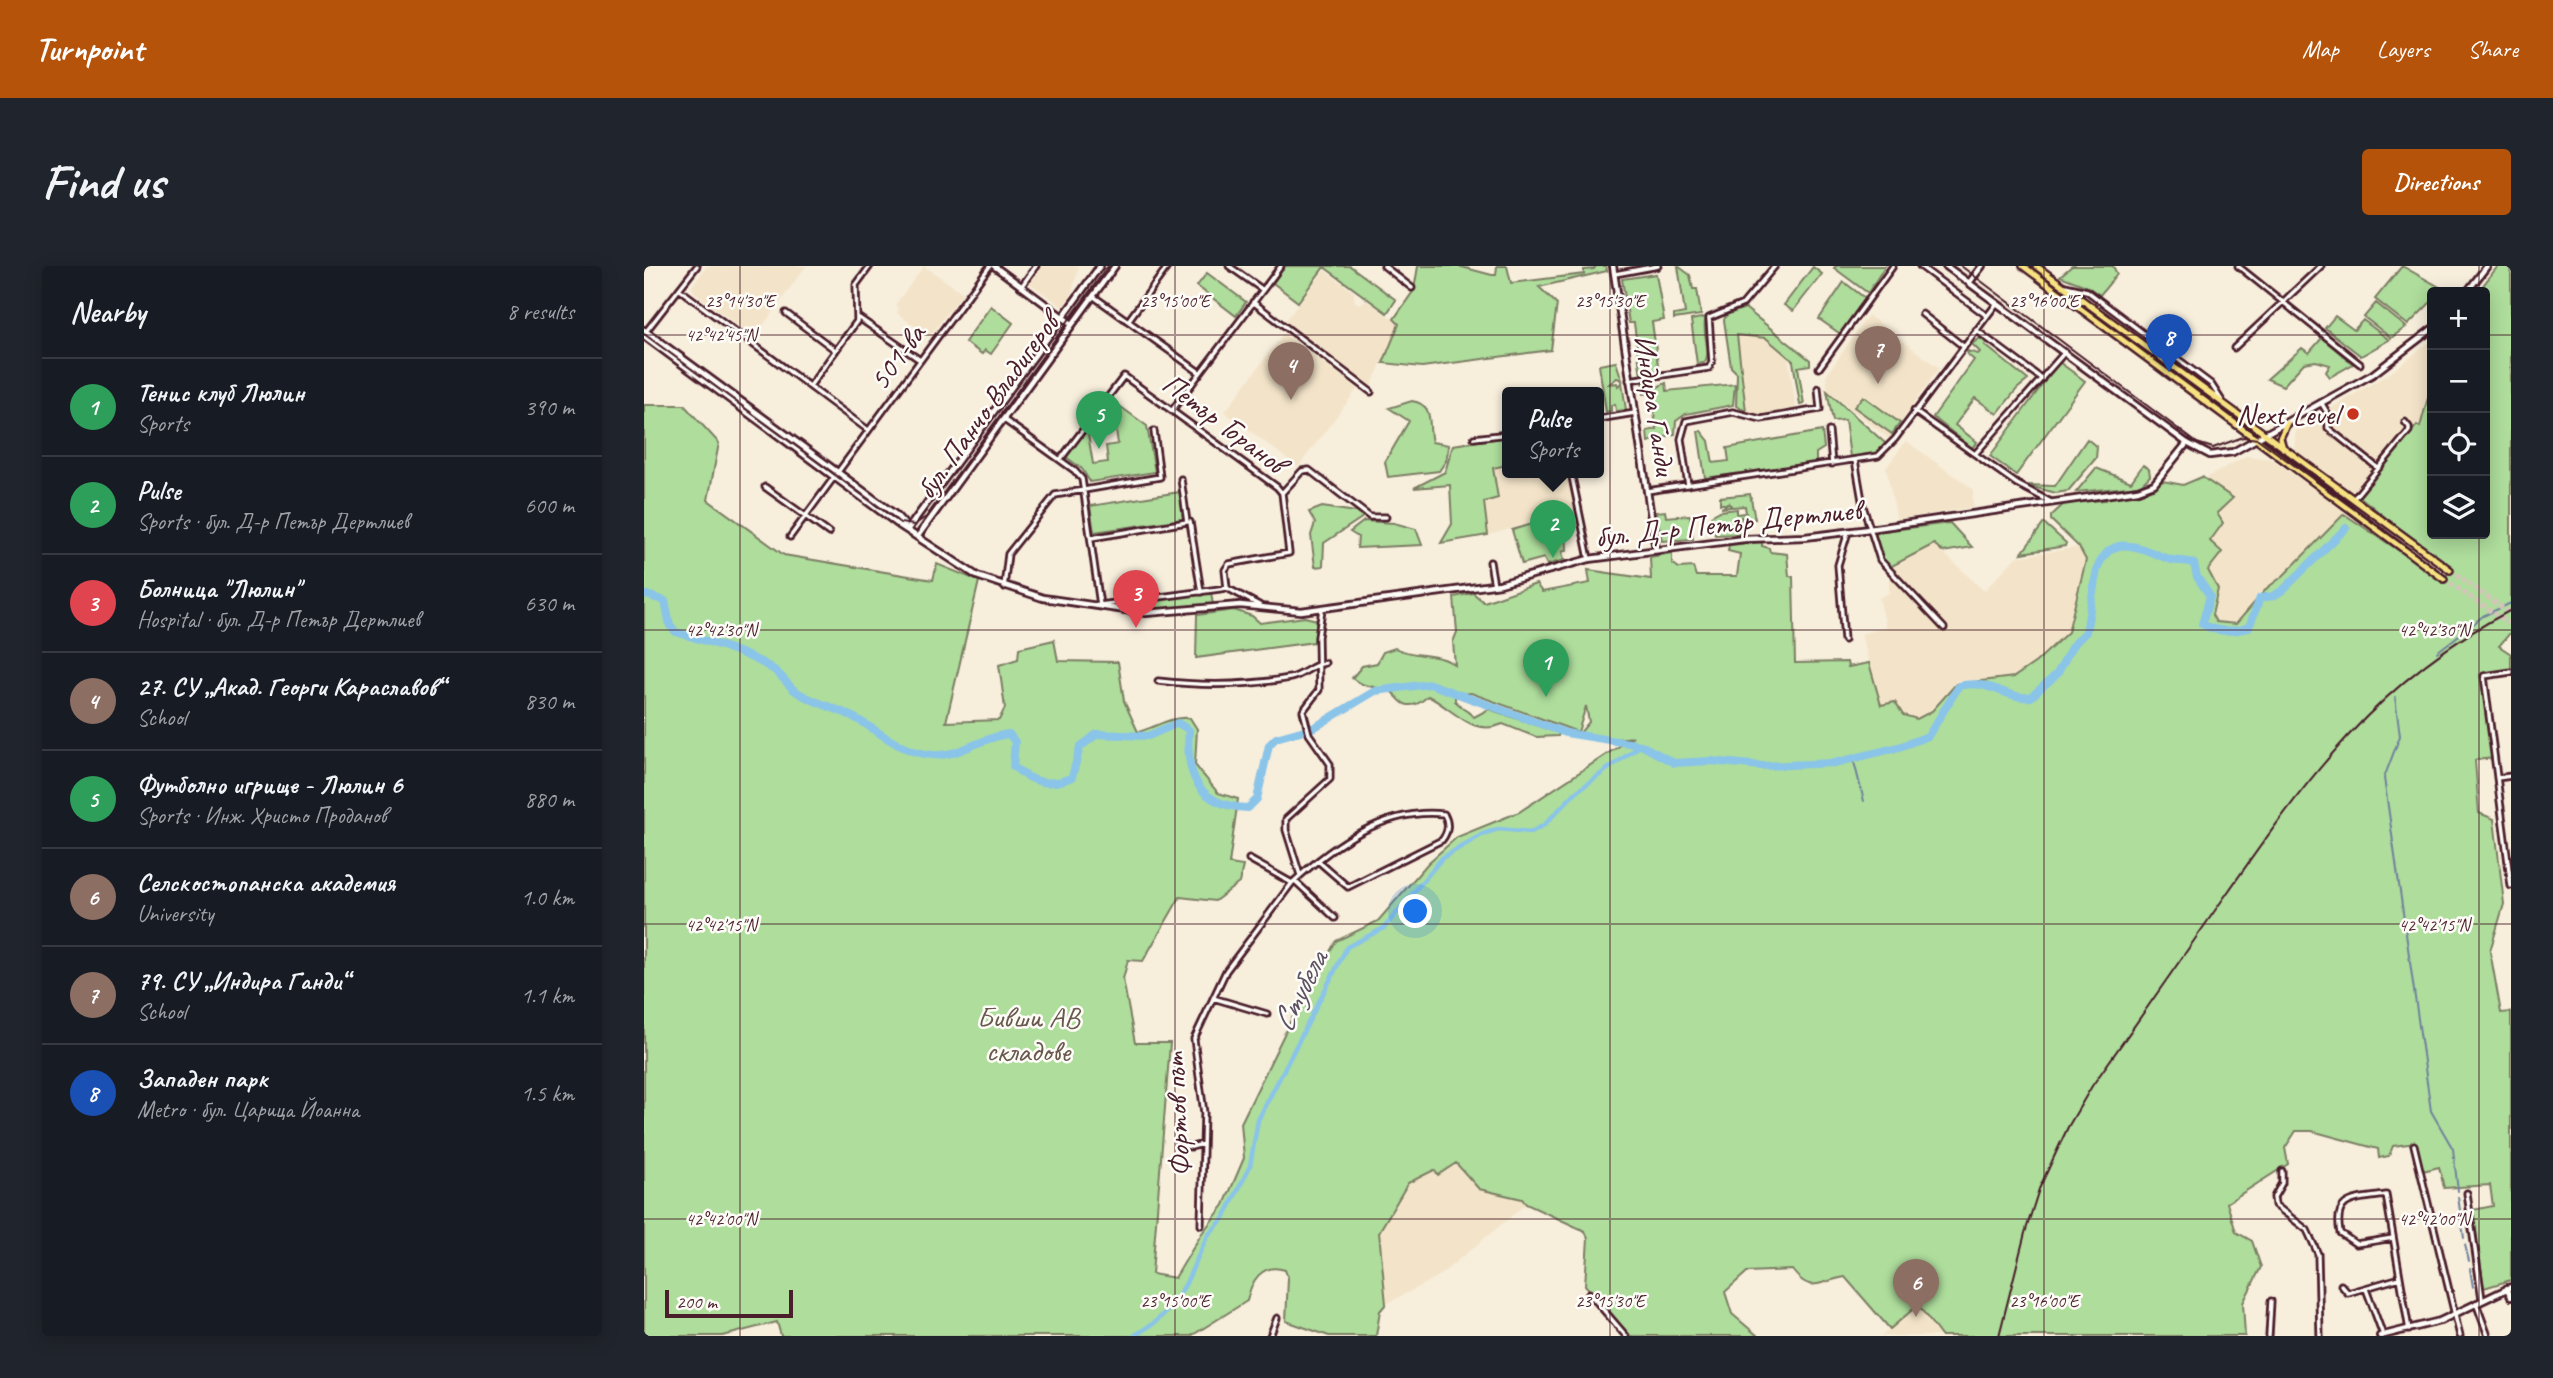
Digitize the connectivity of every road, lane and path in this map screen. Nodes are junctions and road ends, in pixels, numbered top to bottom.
1 (697, 266) edge
2 (870, 266) edge
3 (992, 266) edge
4 (1037, 266) edge
5 (1100, 266) edge
6 (1115, 266) edge
7 (1168, 266) edge
8 (1230, 266) edge
9 (1281, 266) edge
10 (1384, 266) edge
11 (1613, 266) edge
12 (1658, 266) edge
13 (1775, 266) edge
14 (1893, 266) edge
15 (1920, 266) edge
16 (1946, 266) edge
17 (1982, 266) edge
18 (2024, 266) edge
19 (2036, 266) edge
20 (2238, 266) edge
21 (2321, 266) edge
22 (2487, 266) edge
23 (1614, 274) junction
24 (1969, 283) junction
25 (2063, 286) junction
26 (1021, 287) junction
27 (2471, 287) edge
28 (1412, 288) dead end
29 (679, 289) junction
30 (1263, 290) junction
31 (1093, 296) junction
32 (2283, 301) junction
33 (1253, 302) junction
34 (1997, 303) junction
35 (786, 313) dead end
36 (1922, 314) dead end
37 (1987, 316) junction
38 (858, 317) junction
39 (1062, 317) junction
40 (1128, 321) junction
41 (1072, 324) junction
42 (1976, 330) junction
43 (644, 333) edge
44 (2427, 333) edge
45 (1964, 347) junction
46 (2234, 348) dead end
47 (836, 350) junction
48 (2065, 352) junction
49 (920, 360) junction
50 (2360, 363) dead end
51 (1820, 367) dead end
52 (1200, 373) junction
53 (2042, 379) junction
54 (1629, 380) junction
55 (810, 386) junction
56 (1818, 388) dead end
57 (1371, 392) dead end
58 (2322, 404) junction
59 (2225, 406) junction
60 (1172, 410) junction
61 (1914, 411) junction
62 (1635, 413) junction
63 (1604, 418) edge
64 (1003, 419) junction
65 (2405, 422) dead end
66 (2287, 423) junction
67 (869, 430) junction
68 (1154, 431) dead end
69 (1829, 431) dead end
70 (1502, 435) edge
71 (2265, 436) junction
72 (1475, 438) dead end
73 (2255, 441) junction
74 (2187, 443) junction
75 (2285, 450) junction
76 (1975, 454) junction
77 (1060, 460) junction
78 (1855, 460) junction
79 (1832, 464) junction
80 (2378, 468) junction
81 (836, 474) junction
82 (1572, 478) edge
83 (1181, 479) dead end
84 (1688, 485) junction
85 (765, 487) dead end
86 (1085, 489) junction
87 (1647, 491) junction
88 (1282, 494) junction
89 (2352, 500) junction
90 (2051, 502) junction
91 (806, 516) junction
92 (1386, 517) dead end
93 (1190, 522) dead end
94 (908, 529) junction
95 (1869, 529) junction
96 (1848, 532) junction
97 (829, 533) dead end
98 (918, 536) junction
99 (790, 537) dead end
100 (1091, 538) junction
101 (1656, 550) junction
102 (1589, 559) junction
103 (1490, 562) dead end
104 (2450, 570) tunnel mouth
105 (2444, 579) tunnel mouth
106 (1494, 585) junction
107 (1004, 587) junction
108 (1227, 588) junction
109 (1201, 592) junction
110 (1100, 604) junction
111 (1262, 608) junction
112 (1322, 609) junction
113 (1944, 628) dead end
114 (1844, 640) dead end
115 (1325, 663) dead end
116 (1317, 664) junction
117 (2511, 672) edge
118 (1158, 681) dead end
119 (2511, 776) edge
120 (2497, 778) junction
121 (2511, 819) edge
122 (2502, 820) junction
123 (1249, 859) dead end
124 (1318, 861) junction
125 (1300, 875) junction
126 (1293, 882) junction
127 (2511, 886) edge
128 (1335, 918) dead end
129 (1213, 998) junction
130 (1267, 1013) dead end
131 (1178, 1144) dead end
132 (1203, 1144) junction
133 (2414, 1145) dead end
134 (2282, 1171) dead end
135 (2467, 1193) dead end
136 (1201, 1225) dead end
137 (2393, 1238) junction
138 (2400, 1278) junction
139 (2341, 1284) dead end
140 (2509, 1287) edge
141 (2365, 1289) junction
142 (1589, 1293) dead end
143 (2511, 1297) edge
144 (2482, 1299) junction
145 (2271, 1301) dead end
146 (2476, 1303) junction
147 (2453, 1314) junction
148 (1277, 1318) dead end
149 (2416, 1328) junction
150 (2409, 1330) junction
151 (1270, 1336) edge
152 (1626, 1336) edge
153 (2269, 1336) edge
154 (2320, 1336) edge
155 (2381, 1336) edge
156 (2418, 1336) edge
157 (2460, 1336) edge
158 (2488, 1336) edge

1 - 29 street
2 - 38 street
3 - 26 main road
3 - 49 street, 501-ва
4 - 26 street
5 - 39 main road, бул. Панчо Владигеров
6 - 31 main road, бул. Панчо Владигеров
7 - 40 street
8 - 30 street
9 - 30 street
10 - 28 street
11 - 23 main road, Индира Ганди
12 - 23 street
13 - 54 street
14 - 51 street
15 - 37 street
16 - 24 main road
17 - 24 main road
18 - 73 main road
19 - 25 main road
20 - 32 street
21 - 32 street
22 - 27 main road
23 - 54 main road, Индира Ганди
24 - 34 main road
25 - 59 main road
25 - 59 street
26 - 39 main road
29 - 43 street
29 - 55 street
30 - 33 street
31 - 40 street
31 - 41 main road, бул. Панчо Владигеров
32 - 46 street
32 - 50 street
33 - 52 street
33 - 57 street
34 - 37 street
34 - 48 main road
35 - 47 street
36 - 45 street
37 - 42 street
38 - 47 street
38 - 49 street
39 - 41 main road
39 - 94 main road, бул. Панчо Владигеров
40 - 52 street
41 - 64 main road, бул. Панчо Владигеров
42 - 45 street
42 - 53 street
43 - 81 main road, бул. Д-р Петър Дертлиев
44 - 58 main road
45 - 61 street
47 - 55 street
48 - 53 street
48 - 74 main road
49 - 67 street, 501-ва
52 - 60 street
53 - 76 street
54 - 62 main road, Индира Ганди
55 - 67 street
56 - 84 street
58 - 66 main road
58 - 80 street
59 - 71 main road
60 - 77 street, Петър Горанов
60 - 88 street, Петър Горанов
61 - 76 street
61 - 78 street
62 - 63 street
62 - 87 main road, Индира Ганди
64 - 77 street
64 - 98 main road, бул. Панчо Владигеров
65 - 80 street
66 - 71 main road
66 - 75 main road
67 - 81 street, 501-ва
68 - 86 street
69 - 79 street
70 - 72 street
71 - 73 main road
71 - 75 main road
73 - 74 main road
73 - 105 main road
74 - 90 main road, бул. Д-р Петър Дертлиев
75 - 89 main road
76 - 90 street
77 - 86 street
78 - 79 street
78 - 95 street
79 - 84 street
80 - 89 street
81 - 91 street, 501-ва
81 - 94 main road, бул. Д-р Петър Дертлиев
82 - 102 street
83 - 100 street
84 - 87 street
85 - 91 street
86 - 100 street
86 - 107 street
87 - 101 main road, Индира Ганди
88 - 92 street
88 - 108 street, Петър Горанов
89 - 104 main road
90 - 95 main road, бул. Д-р Петър Дертлиев
91 - 97 street
91 - 99 street, 501-ва
93 - 109 street
94 - 98 main road, бул. Д-р Петър Дертлиев
95 - 96 main road, бул. Д-р Петър Дертлиев
95 - 113 street
96 - 101 main road, бул. Д-р Петър Дертлиев
96 - 114 street
98 - 107 main road, бул. Д-р Петър Дертлиев
100 - 110 street
101 - 102 main road, бул. Д-р Петър Дертлиев
102 - 106 main road, бул. Д-р Петър Дертлиев
103 - 106 street
106 - 112 main road, бул. Д-р Петър Дертлиев
107 - 110 main road, бул. Д-р Петър Дертлиев
108 - 109 street
108 - 111 street
109 - 110 street
110 - 111 main road, бул. Д-р Петър Дертлиев
111 - 112 main road, бул. Д-р Петър Дертлиев
112 - 116 street
115 - 116 street
116 - 118 street
116 - 125 street
117 - 120 street
119 - 120 street
120 - 122 street
121 - 122 street
122 - 127 street
123 - 126 street
124 - 124 street, Фортов път
124 - 125 street, Фортов път
125 - 126 street, Фортов път
126 - 128 street
126 - 129 street, Фортов път
129 - 130 street
129 - 132 street, Фортов път
131 - 132 street
132 - 136 street, Фортов път
133 - 147 street
134 - 154 street
135 - 144 street
137 - 137 street
137 - 138 street
138 - 141 street
138 - 150 street
139 - 141 street
140 - 143 main road
140 - 144 main road
141 - 155 street
142 - 152 street
144 - 146 main road
145 - 153 street
146 - 147 main road
146 - 158 street
147 - 149 main road
147 - 157 street
148 - 151 street
149 - 150 main road
149 - 156 street
150 - 155 main road

